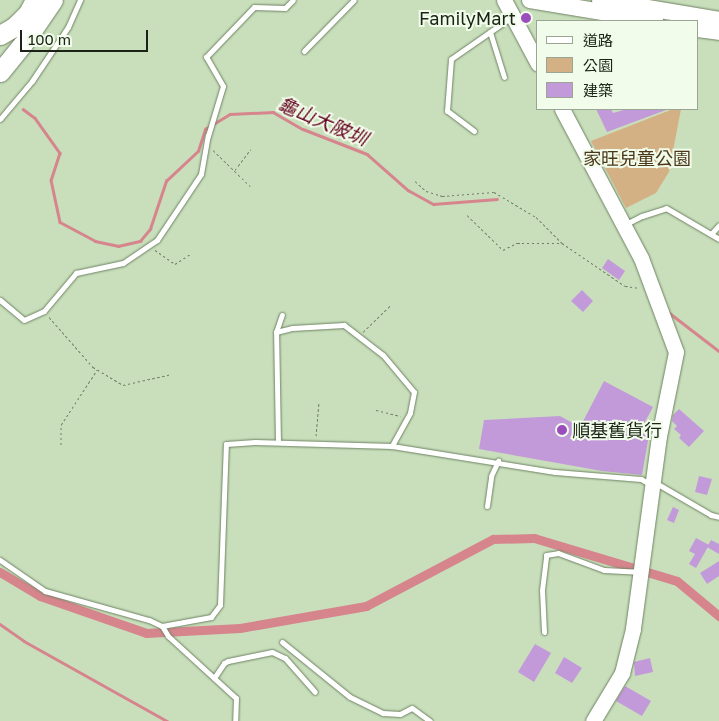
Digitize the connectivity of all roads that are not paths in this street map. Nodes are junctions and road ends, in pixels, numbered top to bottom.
1 (80, 0) edge
2 (293, 0) edge
3 (354, 0) edge
4 (504, 0) edge
5 (530, 0) edge
6 (600, 0) edge
7 (47, 3) edge
8 (513, 16) junction
9 (649, 20) edge
10 (719, 20) edge
11 (699, 28) edge
12 (490, 32) junction
13 (719, 32) edge
14 (0, 35) edge
15 (304, 52) dead end
16 (536, 60) edge
17 (0, 72) edge
18 (504, 77) dead end
19 (563, 110) edge
20 (0, 119) edge
21 (474, 131) dead end
22 (719, 225) edge
23 (624, 226) junction
24 (711, 234) junction
25 (719, 239) edge
26 (0, 300) edge
27 (282, 315) dead end
28 (276, 332) junction
29 (278, 442) junction
30 (392, 446) junction
31 (498, 461) junction
32 (653, 484) junction
33 (487, 506) dead end
34 (719, 517) edge
35 (0, 560) edge
36 (642, 569) junction
37 (162, 626) junction
38 (544, 632) dead end
39 (282, 642) dead end
40 (214, 678) junction
41 (315, 692) dead end
42 (235, 721) edge
43 (430, 721) edge
44 (593, 721) edge

1 - 20 lane
2 - 26 lane
3 - 15 lane
4 - 8 street
5 - 9 main road
6 - 10 main road
7 - 14 highway
7 - 17 highway
8 - 12 lane
8 - 16 street
11 - 13 main road
12 - 18 lane
12 - 21 lane
19 - 23 street
22 - 24 lane
23 - 24 lane
23 - 32 street
24 - 25 lane
27 - 28 lane
28 - 29 lane
28 - 30 lane
29 - 30 lane
29 - 37 lane
30 - 31 lane
31 - 32 lane
31 - 33 lane
32 - 34 lane
32 - 36 street
35 - 37 lane
36 - 38 lane
36 - 44 street
37 - 40 lane
39 - 43 lane
40 - 41 lane
40 - 42 lane

